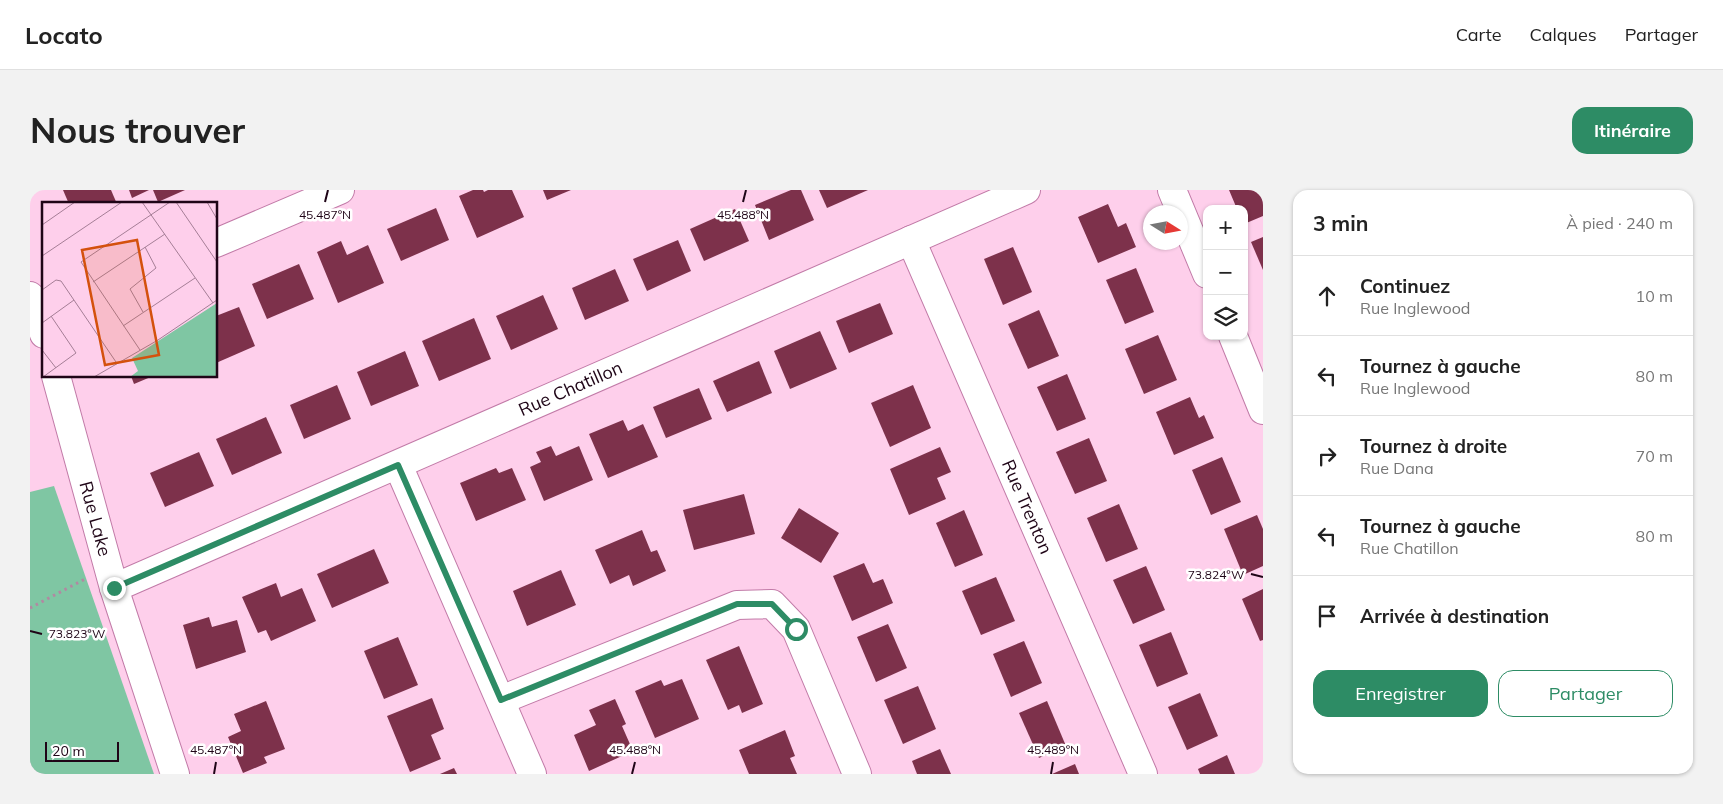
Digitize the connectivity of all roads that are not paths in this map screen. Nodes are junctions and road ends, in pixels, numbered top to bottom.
1 (340, 190) edge
2 (1026, 190) edge
3 (1172, 190) edge
4 (911, 240) junction
5 (218, 242) edge
6 (1203, 264) edge
7 (1235, 340) edge
8 (57, 378) edge
9 (1263, 410) edge
10 (398, 465) junction
11 (111, 578) junction
12 (501, 700) junction
13 (174, 774) edge
14 (532, 774) edge
15 (857, 774) edge
16 (1142, 774) edge

1 - 5 street
2 - 4 street, Rue Chatillon
3 - 6 street
4 - 10 street, Rue Chatillon
4 - 16 street, Rue Trenton
7 - 9 street
8 - 11 street, Rue Lake
10 - 11 street, Rue Chatillon
10 - 12 street
11 - 13 street, Rue Lake
12 - 14 street
12 - 15 street

